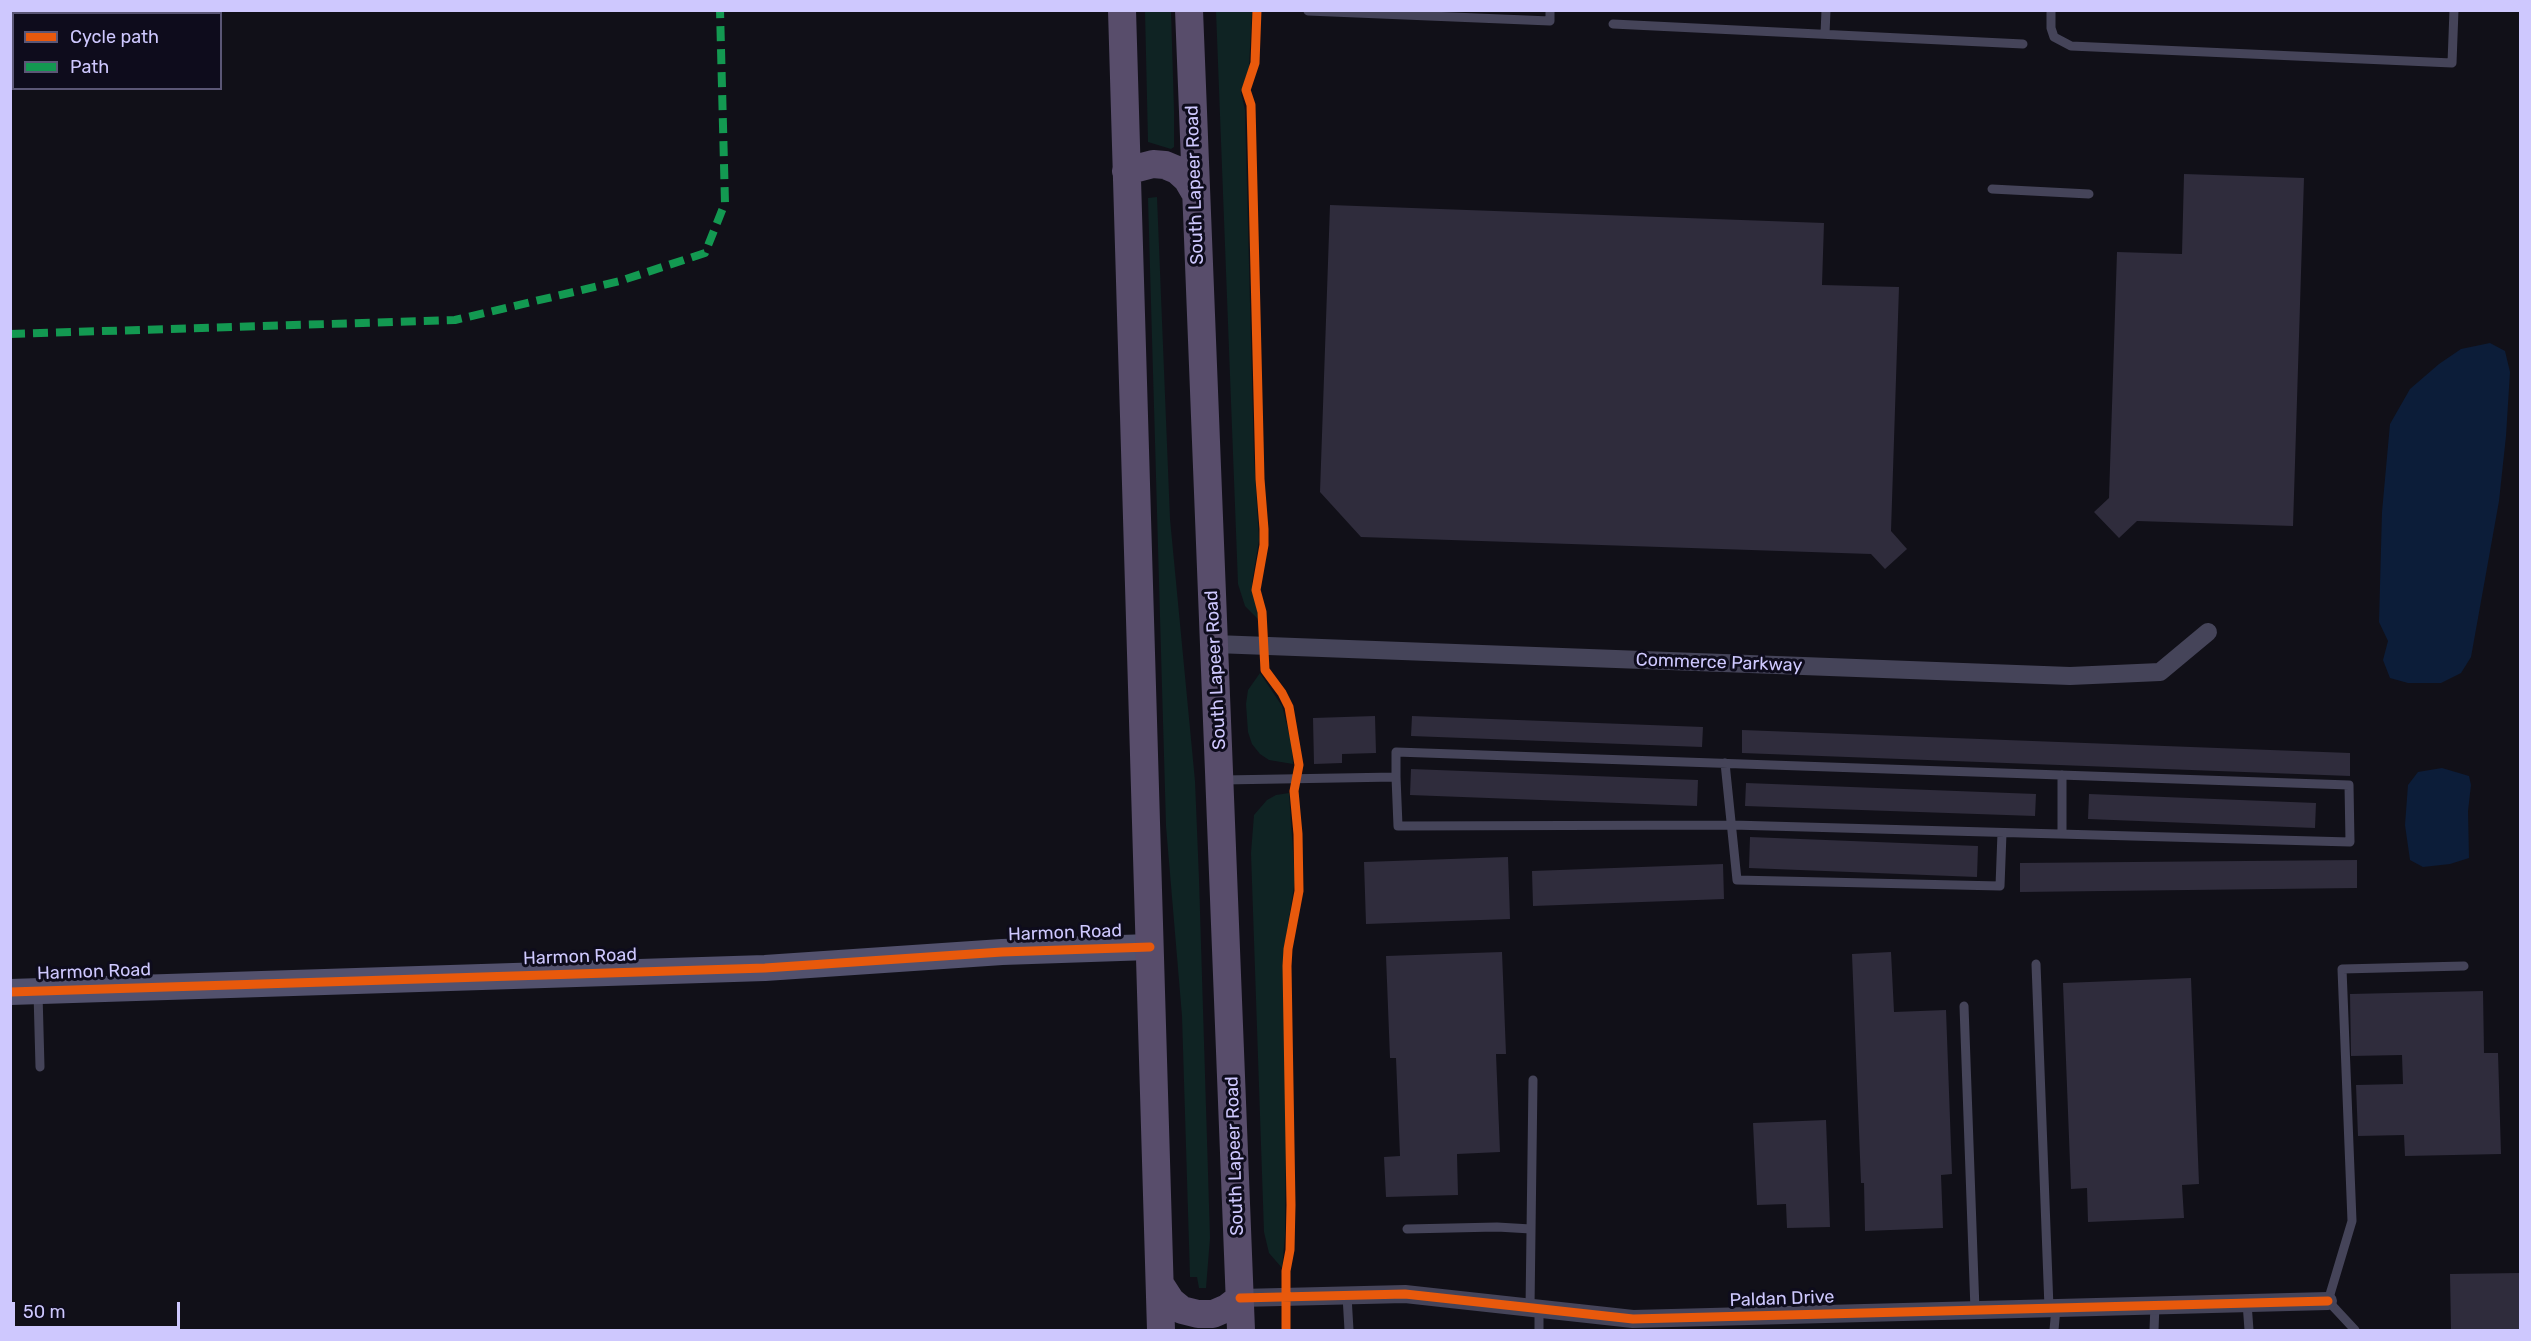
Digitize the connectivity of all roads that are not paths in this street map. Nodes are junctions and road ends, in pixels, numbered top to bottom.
1 (1122, 10) edge
2 (1189, 10) edge
3 (1550, 10) edge
4 (1826, 10) edge
5 (2051, 10) edge
6 (2454, 10) edge
7 (1308, 11) edge
8 (1612, 24) dead end
9 (1825, 34) junction
10 (2023, 44) dead end
11 (1126, 171) junction
12 (1992, 189) dead end
13 (1194, 191) junction
14 (2089, 194) dead end
15 (2208, 632) dead end
16 (1215, 644) junction
17 (1725, 763) junction
18 (2062, 775) junction
19 (1396, 777) junction
20 (1221, 780) junction
21 (1732, 825) junction
22 (2002, 832) junction
23 (2062, 834) junction
24 (1150, 947) junction
25 (2036, 964) dead end
26 (2464, 966) dead end
27 (38, 991) junction
28 (10, 992) edge
29 (1964, 1005) dead end
30 (40, 1066) dead end
31 (1533, 1080) dead end
32 (1407, 1229) dead end
33 (1531, 1229) junction
34 (1160, 1284) junction
35 (1347, 1296) junction
36 (1240, 1298) junction
37 (2328, 1300) junction
38 (2247, 1303) junction
39 (2155, 1305) junction
40 (2052, 1308) junction
41 (1535, 1309) junction
42 (1975, 1310) junction
43 (1161, 1330) edge
44 (1241, 1330) edge
45 (1348, 1330) edge
46 (1539, 1330) edge
47 (2054, 1330) edge
48 (2154, 1330) edge
49 (2249, 1330) edge
50 (2355, 1330) edge

1 - 11 main road
2 - 13 main road, South Lapeer Road
3 - 7 lane
4 - 9 lane
5 - 6 lane
8 - 9 lane
9 - 10 lane
11 - 13 main road
11 - 24 main road
12 - 14 lane
13 - 16 main road, South Lapeer Road
15 - 16 street, Commerce Parkway
16 - 20 main road, South Lapeer Road
17 - 18 lane
17 - 19 lane
17 - 21 lane
18 - 23 lane
18 - 23 lane
19 - 20 lane
19 - 21 lane
20 - 36 main road, South Lapeer Road
21 - 22 lane
21 - 22 lane
22 - 23 lane
24 - 27 street, Harmon Road
24 - 34 main road
25 - 40 lane
26 - 37 lane
27 - 28 street, Harmon Road
27 - 30 lane
29 - 42 lane
31 - 33 lane
32 - 33 lane
33 - 41 lane
34 - 36 main road
34 - 43 main road
35 - 36 street, Paldan Drive
35 - 41 street, Paldan Drive
35 - 45 lane
36 - 44 main road, South Lapeer Road
37 - 38 street, Paldan Drive
37 - 50 lane
38 - 39 street, Paldan Drive
38 - 49 lane
39 - 40 street, Paldan Drive
39 - 48 lane
40 - 42 street, Paldan Drive
40 - 47 lane
41 - 42 street, Paldan Drive
41 - 46 lane

